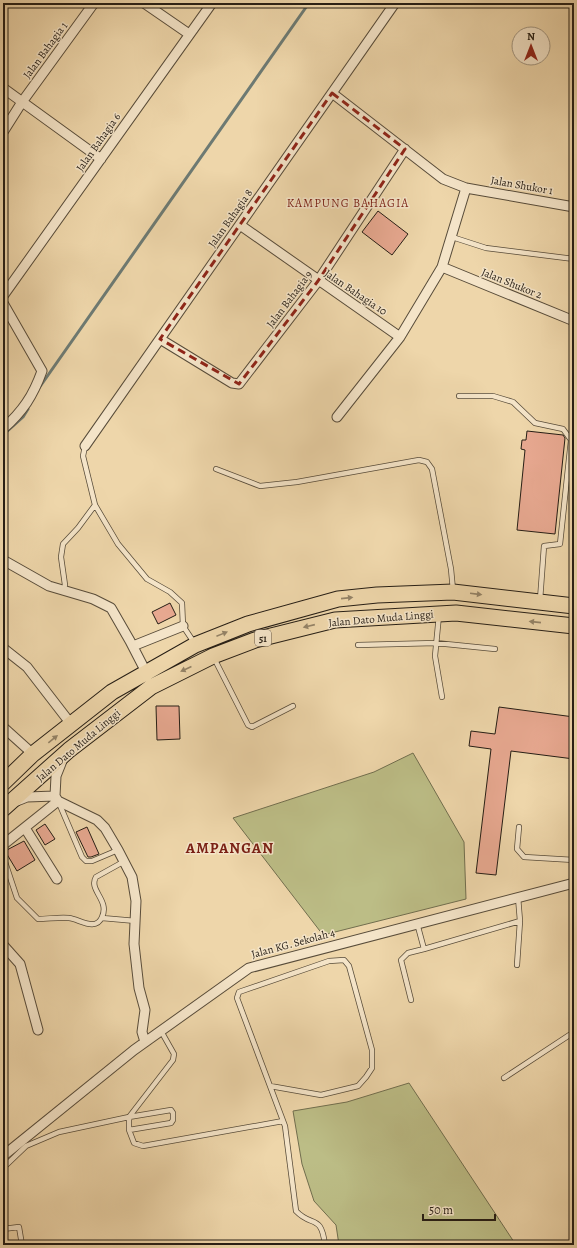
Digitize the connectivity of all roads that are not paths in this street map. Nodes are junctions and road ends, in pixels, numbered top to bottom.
1 (94, 3) edge
2 (144, 3) edge
3 (212, 3) edge
4 (395, 3) edge
5 (189, 34) junction
6 (3, 88) edge
7 (332, 93) junction
8 (22, 102) junction
9 (3, 132) edge
10 (406, 149) junction
11 (101, 159) junction
12 (466, 188) junction
13 (574, 207) edge
14 (240, 225) junction
15 (452, 237) junction
16 (574, 259) edge
17 (442, 267) junction
18 (318, 281) junction
19 (3, 296) edge
20 (3, 304) edge
21 (574, 321) edge
22 (400, 337) junction
23 (160, 339) junction
24 (459, 396) dead end
25 (338, 417) dead end
26 (3, 429) edge
27 (85, 446) joint
28 (216, 469) dead end
29 (95, 505) junction
30 (3, 560) edge
31 (63, 591) junction
32 (453, 592) junction
33 (539, 602) junction
34 (574, 606) edge
35 (439, 614) junction
36 (183, 626) junction
37 (574, 626) edge
38 (436, 643) junction
39 (195, 645) junction
40 (358, 645) dead end
41 (133, 646) junction
42 (3, 648) edge
43 (495, 649) dead end
44 (213, 656) junction
45 (146, 672) junction
46 (442, 697) dead end
47 (293, 706) dead end
48 (71, 724) junction
49 (3, 727) edge
50 (69, 750) junction
51 (33, 754) junction
52 (3, 783) edge
53 (57, 798) junction
54 (5, 807) edge
55 (519, 827) dead end
56 (25, 828) junction
57 (3, 846) edge
58 (118, 850) junction
59 (3, 856) edge
60 (574, 860) edge
61 (123, 862) junction
62 (57, 879) dead end
63 (574, 883) edge
64 (518, 897) junction
65 (102, 918) junction
66 (136, 921) junction
67 (520, 921) junction
68 (417, 923) junction
69 (3, 945) edge
70 (424, 949) junction
71 (517, 965) dead end
72 (411, 1000) dead end
73 (38, 1030) dead end
74 (161, 1030) junction
75 (574, 1032) edge
76 (145, 1042) junction
77 (504, 1078) dead end
78 (270, 1086) junction
79 (130, 1117) junction
80 (283, 1121) junction
81 (129, 1130) junction
82 (3, 1156) edge
83 (3, 1168) edge
84 (3, 1228) edge
85 (22, 1245) edge
86 (325, 1245) edge

1 - 8 street, Jalan Bahagia 1
2 - 5 street
3 - 5 street, Jalan Bahagia 6
4 - 7 street, Jalan Bahagia 8
5 - 11 street, Jalan Bahagia 6
6 - 8 street
7 - 10 street, Jalan Shukor 1
7 - 14 street, Jalan Bahagia 8
8 - 9 street, Jalan Bahagia 1
8 - 11 street
10 - 12 street, Jalan Shukor 1
10 - 18 street, Jalan Bahagia 9
11 - 19 street, Jalan Bahagia 6
12 - 13 street, Jalan Shukor 1
12 - 15 street
14 - 18 street, Jalan Bahagia 10
14 - 23 street, Jalan Bahagia 8
15 - 16 lane
15 - 17 street
17 - 21 street, Jalan Shukor 2
17 - 22 street
18 - 22 street, Jalan Bahagia 10
18 - 23 street, Jalan Bahagia 9
20 - 26 street
22 - 25 street
23 - 27 street, Jalan Bahagia 8
24 - 33 lane
27 - 29 lane
28 - 32 lane
29 - 31 lane
29 - 36 lane
30 - 31 street
31 - 41 street
32 -> 33 highway, Jalan Dato Muda Linggi / 51
39 -> 32 highway, Jalan Dato Muda Linggi / 51
33 - 34 highway, Jalan Dato Muda Linggi / 51
37 -> 35 highway, Jalan Dato Muda Linggi / 51
35 - 38 lane
35 -> 44 highway, Jalan Dato Muda Linggi / 51
36 - 39 lane
36 - 41 street
38 - 40 lane
38 - 43 lane
38 - 46 lane
39 - 45 highway, Jalan Dato Muda Linggi / 51
41 - 45 street
42 - 48 street
44 - 47 lane
44 -> 50 highway, Jalan Dato Muda Linggi / 51
45 - 48 highway, Jalan Dato Muda Linggi / 51
51 -> 48 highway, Jalan Dato Muda Linggi / 51
49 - 51 street
50 - 53 street
50 - 54 highway, Jalan Dato Muda Linggi / 51
51 - 52 highway, Jalan Dato Muda Linggi / 51
53 - 54 street
53 - 56 street
53 - 58 street
53 - 58 lane
55 - 60 lane
56 - 57 street
56 - 62 street
58 - 61 street
59 - 65 lane
61 - 65 lane
61 - 66 street
63 - 64 street, Jalan KG. Sekolah 4
64 - 67 lane
64 - 68 street, Jalan KG. Sekolah 4
65 - 66 lane
66 - 76 street
67 - 70 lane
67 - 71 lane
68 - 70 lane
68 - 74 street, Jalan KG. Sekolah 4
69 - 73 street
70 - 72 lane
74 - 76 street, Jalan KG. Sekolah 4
74 - 79 lane
75 - 77 lane
76 - 82 street, Jalan KG. Sekolah 4
78 - 78 lane
78 - 80 lane
79 - 81 lane
79 - 81 lane
79 - 83 lane
80 - 81 lane
80 - 86 lane
84 - 85 lane

